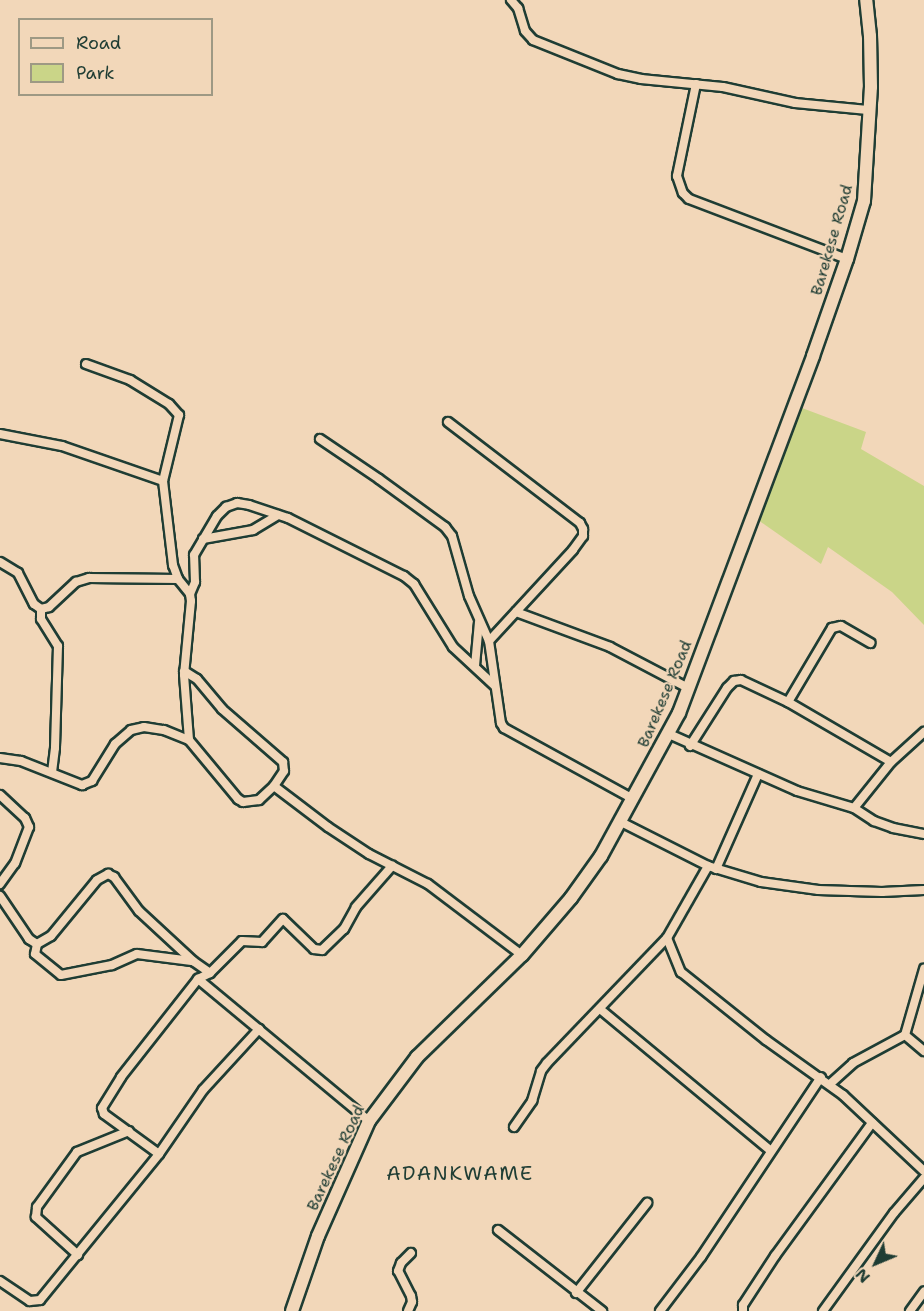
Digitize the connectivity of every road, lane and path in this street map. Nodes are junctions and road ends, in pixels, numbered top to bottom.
1 (511, 0) edge
2 (866, 0) edge
3 (696, 84) junction
4 (868, 110) junction
5 (847, 259) junction
6 (86, 364) dead end
7 (448, 422) dead end
8 (0, 434) edge
9 (320, 439) dead end
10 (163, 481) junction
11 (278, 515) junction
12 (203, 539) junction
13 (0, 562) edge
14 (178, 579) junction
15 (190, 594) junction
16 (41, 609) junction
17 (516, 612) junction
18 (479, 620) junction
19 (489, 641) junction
20 (870, 643) dead end
21 (475, 666) junction
22 (184, 671) junction
23 (495, 686) junction
24 (688, 688) junction
25 (788, 702) junction
26 (924, 732) edge
27 (669, 734) junction
28 (189, 740) junction
29 (690, 746) junction
30 (0, 758) edge
31 (891, 762) junction
32 (52, 772) junction
33 (758, 774) junction
34 (274, 786) junction
35 (0, 795) edge
36 (633, 799) junction
37 (854, 808) junction
38 (621, 822) junction
39 (924, 834) edge
40 (392, 866) junction
41 (712, 867) junction
42 (0, 884) edge
43 (924, 890) edge
44 (0, 896) edge
45 (667, 938) junction
46 (37, 944) junction
47 (522, 955) junction
48 (193, 962) junction
49 (924, 969) edge
50 (210, 973) junction
51 (198, 979) junction
52 (600, 1009) junction
53 (259, 1029) junction
54 (905, 1035) junction
55 (924, 1051) edge
56 (821, 1077) junction
57 (830, 1084) junction
58 (369, 1121) junction
59 (872, 1123) junction
60 (514, 1127) dead end
61 (129, 1131) junction
62 (770, 1150) junction
63 (159, 1154) junction
64 (924, 1171) edge
65 (924, 1178) edge
66 (646, 1203) dead end
67 (498, 1230) dead end
68 (411, 1253) dead end
69 (78, 1255) junction
70 (0, 1281) edge
71 (924, 1292) edge
72 (576, 1293) junction
73 (292, 1311) edge
74 (408, 1311) edge
75 (602, 1311) edge
76 (660, 1311) edge
77 (743, 1311) edge
78 (823, 1311) edge
79 (910, 1311) edge

1 - 3 street
2 - 4 main road, Barekese Road
3 - 4 street
3 - 5 street
4 - 5 main road, Barekese Road
5 - 24 main road, Barekese Road
6 - 10 street
7 - 17 street
8 - 10 street
9 - 18 street
10 - 14 street
11 - 12 street
11 - 12 street
11 - 21 street
12 - 15 street
13 - 16 street
14 - 15 street
14 - 16 street
15 - 22 street
16 - 32 street
17 - 19 street
17 - 24 street
18 - 19 street
18 - 21 street
19 - 23 street
20 - 25 street
21 - 23 street
22 - 28 street
22 - 34 street
23 - 36 street
24 - 27 main road, Barekese Road
25 - 29 street
25 - 31 street
26 - 31 street
27 - 29 street
27 - 36 main road, Barekese Road
28 - 32 street
28 - 34 street
29 - 33 street
30 - 32 street
31 - 37 street
33 - 37 street
33 - 41 street
34 - 40 street
35 - 42 street
36 - 38 main road, Barekese Road
37 - 39 street
38 - 41 street
38 - 47 main road, Barekese Road
40 - 47 street
40 - 50 street
41 - 43 street
41 - 45 street
44 - 46 street
45 - 52 street
45 - 56 street
46 - 48 street
46 - 48 street
47 - 58 main road, Barekese Road
48 - 50 street
49 - 54 street
50 - 51 street
51 - 53 street
51 - 61 street
52 - 60 street
52 - 62 street
53 - 58 street
53 - 63 street
54 - 55 street
54 - 57 street
56 - 57 street
56 - 62 street
57 - 59 street
58 - 73 main road, Barekese Road
59 - 64 street
59 - 77 street
61 - 63 street
61 - 69 street
62 - 76 street
63 - 69 street
65 - 78 street
66 - 72 street
67 - 72 street
68 - 74 street
69 - 70 street
71 - 79 street
72 - 75 street

